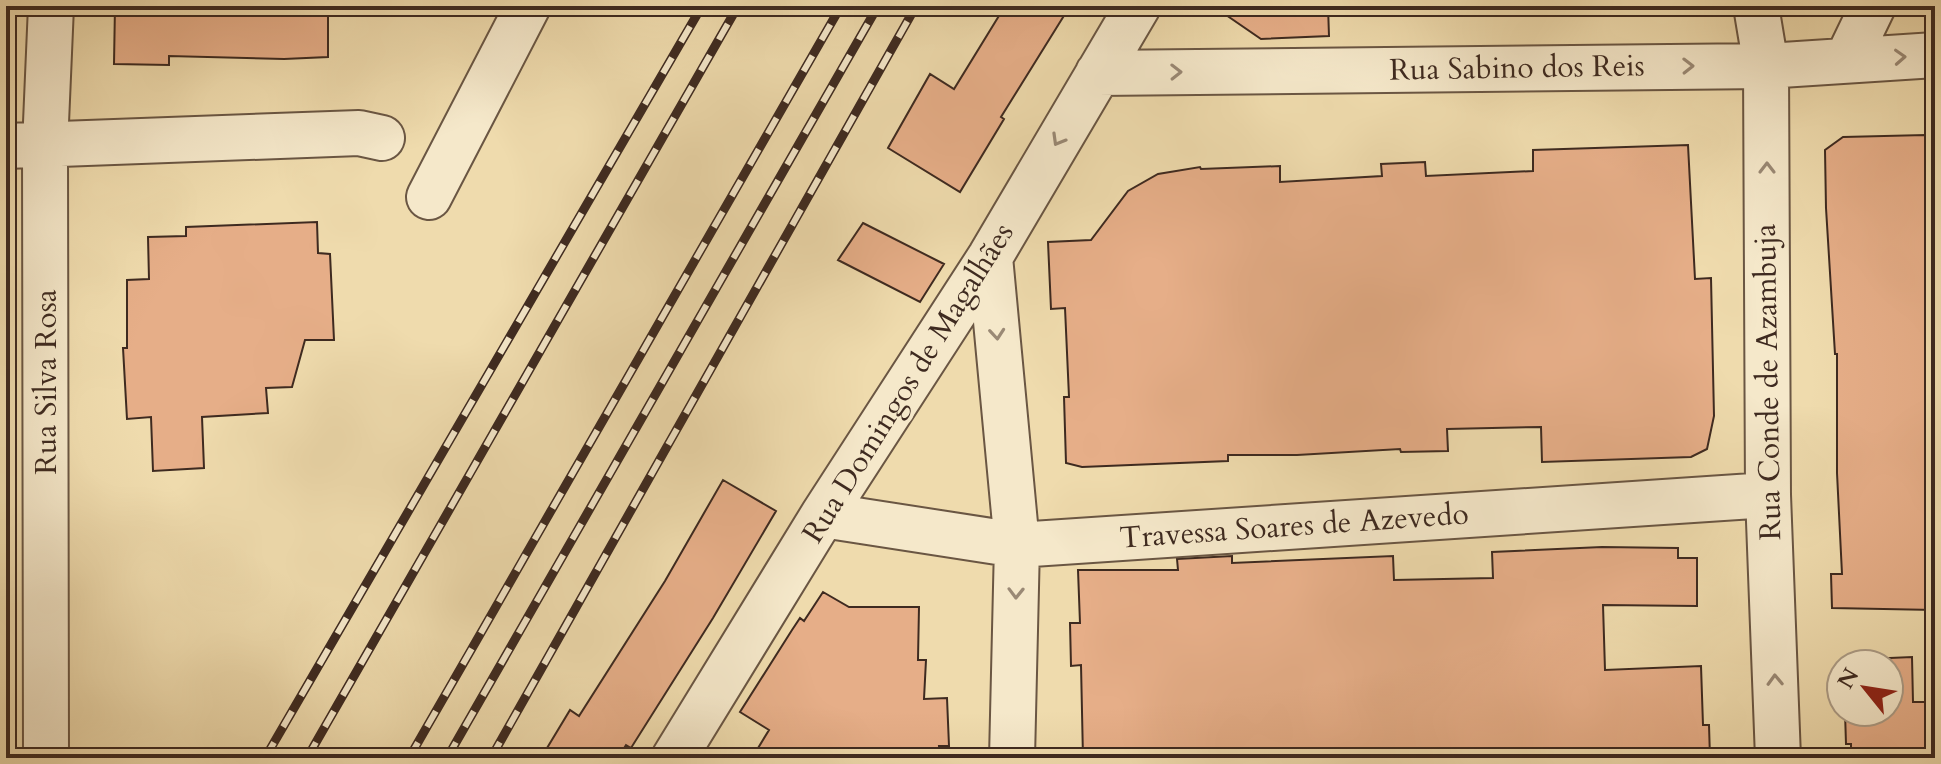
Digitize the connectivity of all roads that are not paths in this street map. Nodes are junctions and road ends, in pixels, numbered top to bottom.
1 (51, 6) edge
2 (528, 6) edge
3 (1138, 6) edge
4 (1756, 6) edge
5 (1873, 6) edge
6 (1935, 55) edge
7 (1847, 60) junction
8 (1766, 66) junction
9 (1098, 73) junction
10 (382, 138) dead end
11 (26, 146) edge
12 (429, 197) dead end
13 (990, 257) junction
14 (1768, 495) junction
15 (823, 515) junction
16 (1017, 545) junction
17 (46, 758) edge
18 (674, 758) edge
19 (1012, 758) edge
20 (1778, 758) edge

1 - 11 street, Rua Silva Rosa
2 - 12 street
3 - 9 street, Rua Domingos de Magalhães
4 - 8 street, Rua Conde de Azambuja
5 - 7 street
7 -> 6 street, Rua Sabino dos Reis
7 - 8 street, Rua Sabino dos Reis
9 -> 8 street, Rua Sabino dos Reis
14 -> 8 street, Rua Conde de Azambuja
9 -> 13 street, Rua Domingos de Magalhães
10 - 11 street
11 - 17 street, Rua Silva Rosa
13 - 15 street, Rua Domingos de Magalhães
13 -> 16 street
14 - 16 street, Travessa Soares de Azevedo
20 -> 14 street, Rua Conde de Azambuja
15 - 16 street, Travessa Soares de Azevedo
15 - 18 street, Rua Domingos de Magalhães
16 -> 19 street

